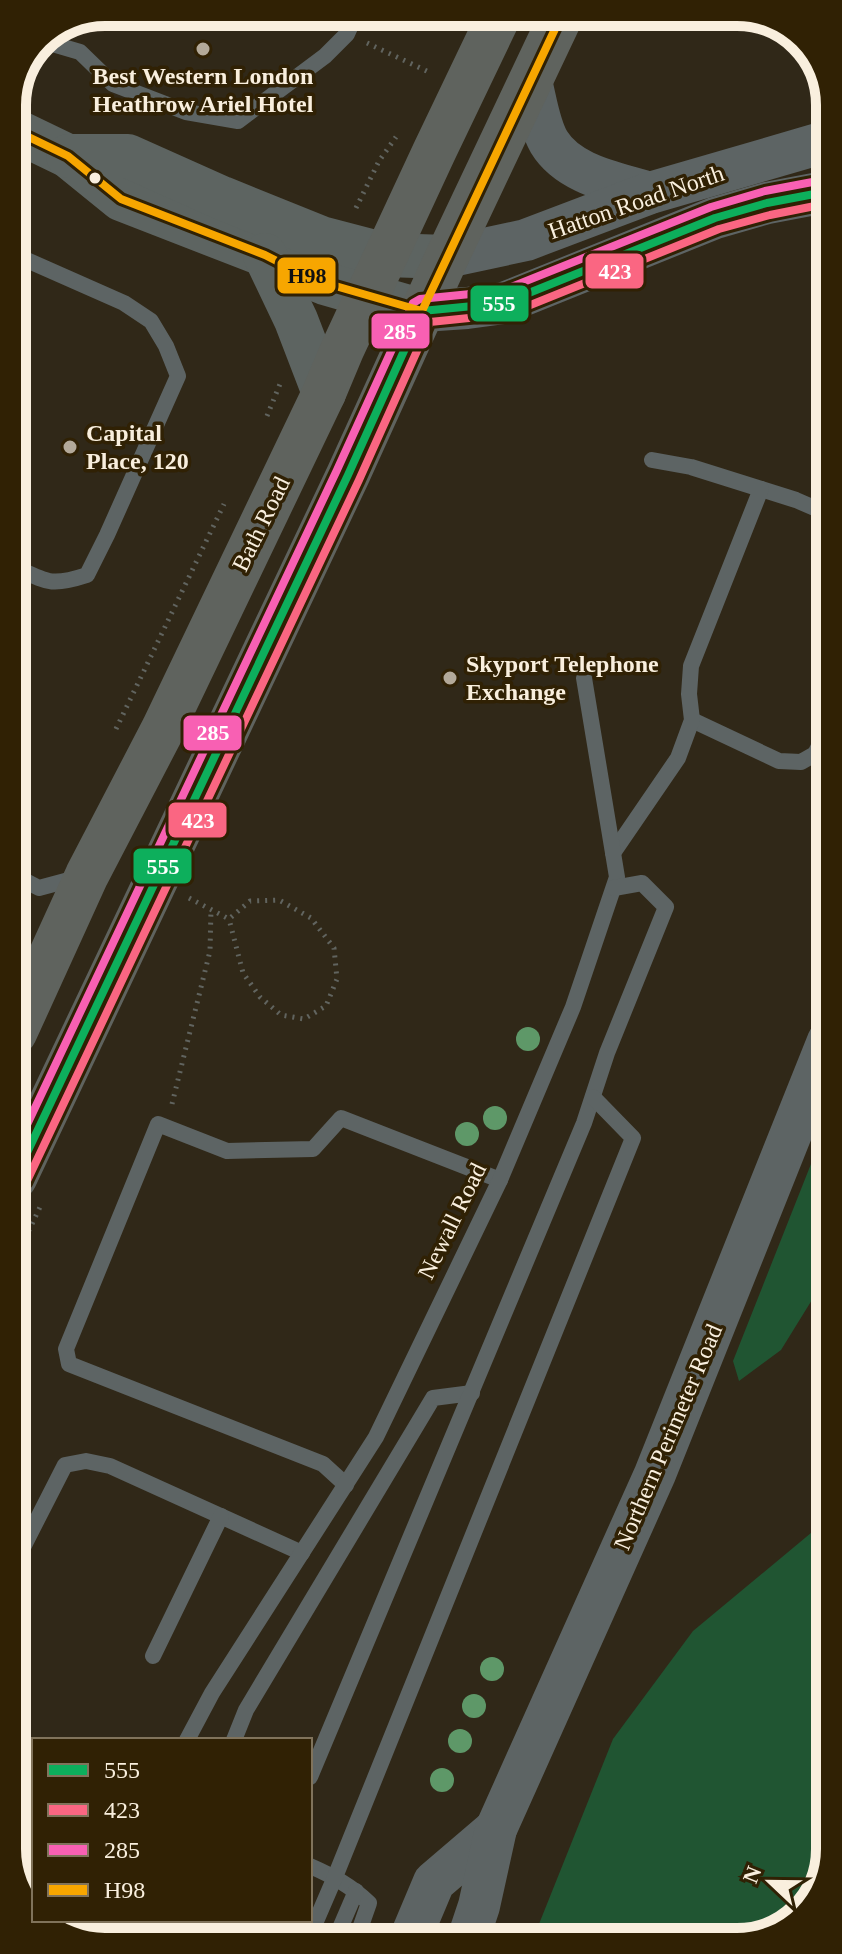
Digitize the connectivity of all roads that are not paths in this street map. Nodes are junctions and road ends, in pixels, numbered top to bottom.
1 (351, 26) edge
2 (494, 26) edge
3 (557, 26) edge
4 (54, 45) edge
5 (531, 81) junction
6 (26, 136) edge
7 (816, 144) edge
8 (68, 156) junction
9 (650, 193) junction
10 (816, 194) edge
11 (265, 255) junction
12 (386, 255) junction
13 (447, 257) junction
14 (26, 260) edge
15 (368, 296) junction
16 (422, 311) junction
17 (324, 393) junction
18 (652, 460) dead end
19 (761, 489) junction
20 (816, 509) edge
21 (26, 572) edge
22 (584, 678) dead end
23 (692, 720) junction
24 (816, 752) edge
25 (613, 853) junction
26 (87, 875) junction
27 (26, 881) edge
28 (614, 888) junction
29 (26, 1009) edge
30 (816, 1071) edge
31 (593, 1097) junction
32 (26, 1155) edge
33 (500, 1180) junction
34 (472, 1393) junction
35 (346, 1485) junction
36 (221, 1516) junction
37 (26, 1541) edge
38 (302, 1553) junction
39 (153, 1656) dead end
40 (188, 1738) edge
41 (235, 1738) edge
42 (312, 1772) edge
43 (496, 1829) junction
44 (312, 1867) edge
45 (335, 1877) junction
46 (356, 1891) junction
47 (313, 1928) edge
48 (340, 1928) edge
49 (360, 1928) edge
50 (415, 1928) edge
51 (472, 1928) edge

1 - 4 lane
2 - 12 highway, Bath Road
3 - 5 highway
5 - 9 street
5 - 13 highway
6 - 8 main road
7 - 9 street, Hatton Road North
8 - 11 main road
8 - 12 main road
9 - 13 street, Hatton Road North
10 - 16 street, Hatton Road North
11 - 15 main road
11 - 17 main road
12 - 13 main road
12 - 15 highway, Bath Road
13 - 16 highway
14 - 21 lane
15 - 16 main road
15 - 17 highway, Bath Road
16 - 32 highway
17 - 26 highway, Bath Road
18 - 19 lane
19 - 20 lane
19 - 23 lane
22 - 25 lane, Newall Road
23 - 24 lane
23 - 25 lane
25 - 28 lane, Newall Road
26 - 27 lane
26 - 29 highway, Bath Road
28 - 31 lane
28 - 33 lane, Newall Road
30 - 43 street, Northern Perimeter Road
31 - 34 lane
31 - 45 lane
33 - 35 lane, Newall Road
33 - 35 lane
34 - 41 lane
34 - 42 lane
35 - 38 lane, Newall Road
36 - 37 lane
36 - 38 lane
36 - 39 lane
38 - 40 lane, Newall Road
43 - 50 street, Northern Perimeter Road
43 - 51 street, Northern Perimeter Road
44 - 45 lane
45 - 46 lane
45 - 47 lane
46 - 48 lane
46 - 49 lane

